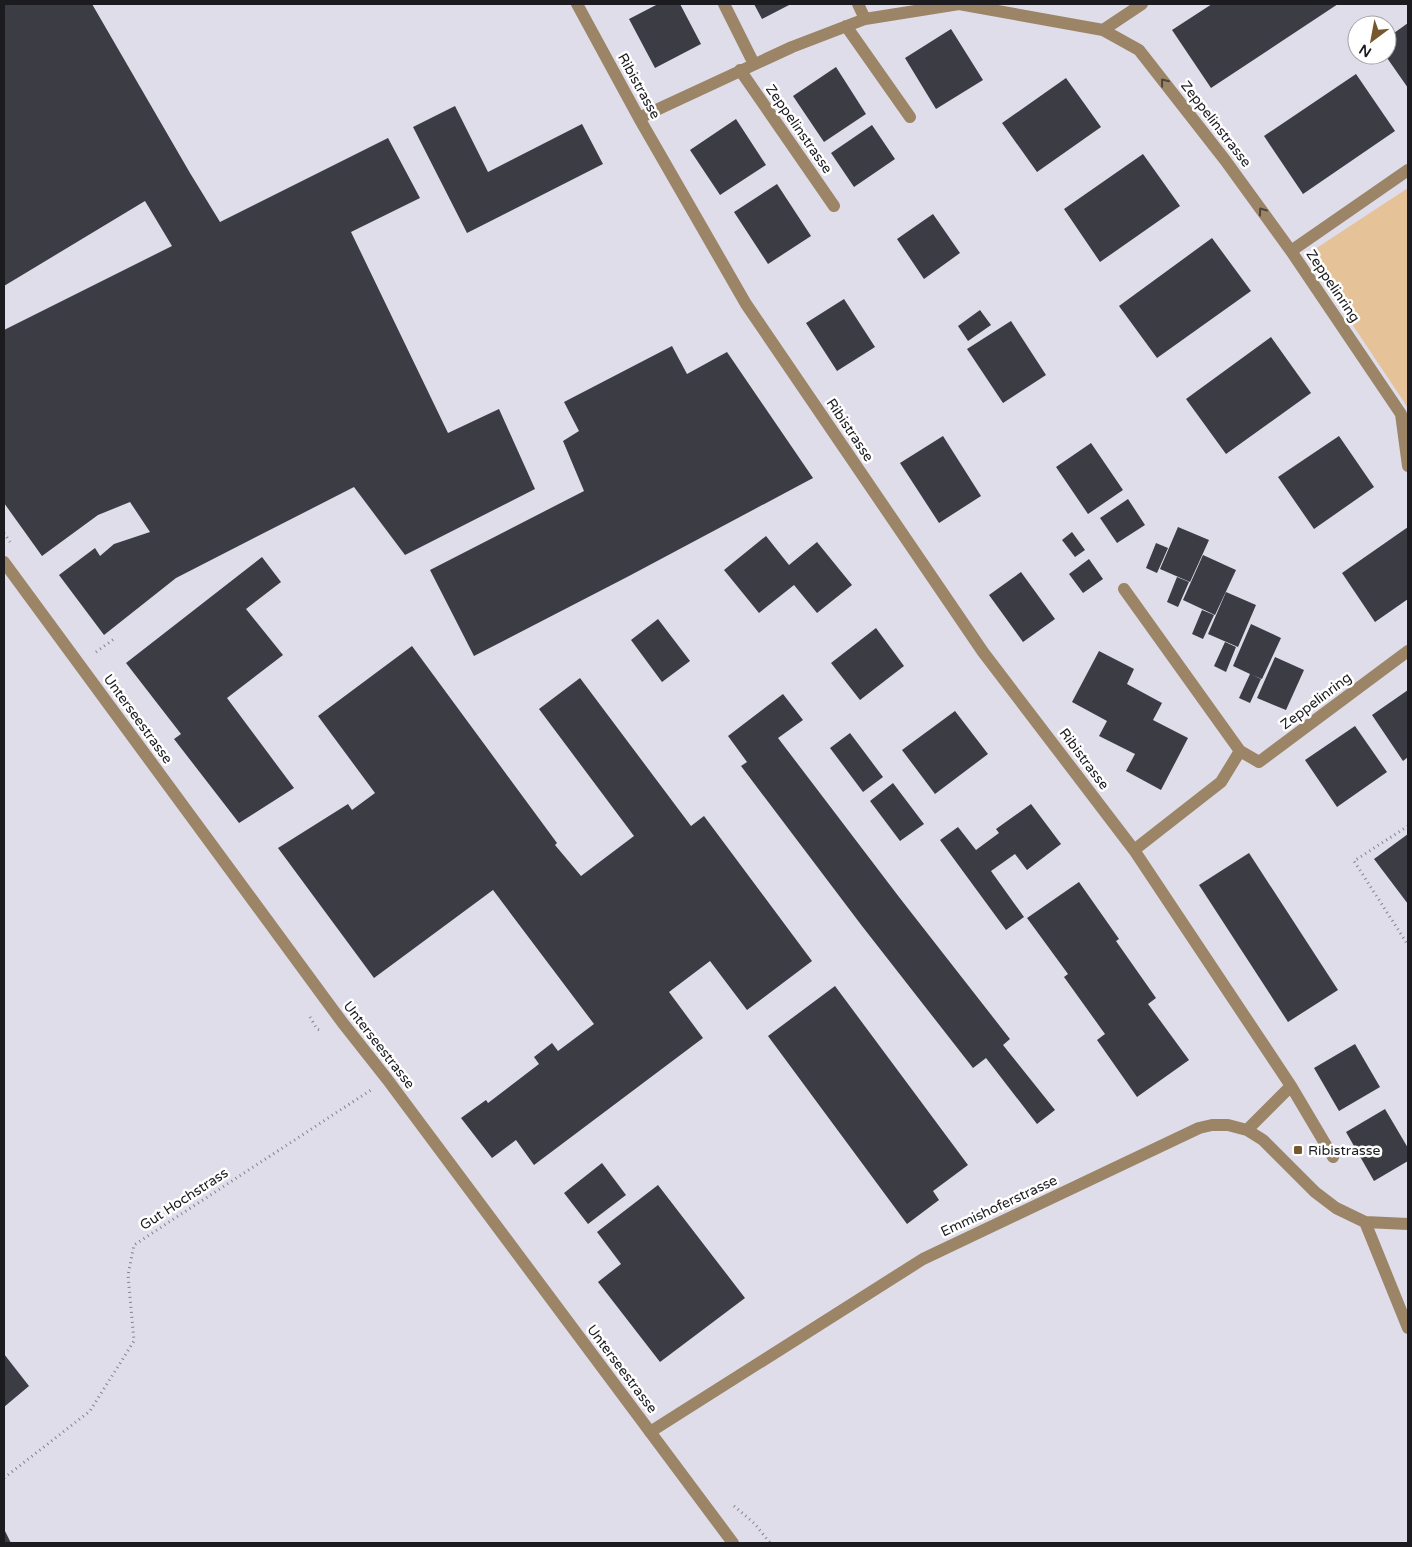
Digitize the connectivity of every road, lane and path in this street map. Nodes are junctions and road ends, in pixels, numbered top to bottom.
1 (577, 4) edge
2 (724, 4) edge
3 (858, 4) edge
4 (1142, 4) edge
5 (865, 19) junction
6 (846, 26) junction
7 (1103, 30) junction
8 (754, 64) junction
9 (740, 70) junction
10 (910, 117) dead end
11 (639, 118) junction
12 (1408, 170) edge
13 (834, 206) dead end
14 (1291, 251) junction
15 (1408, 466) edge
16 (4, 562) edge
17 (1124, 589) dead end
18 (114, 639) dead end
19 (1408, 651) edge
20 (93, 654) dead end
21 (1240, 751) junction
22 (1408, 826) edge
23 (1134, 850) junction
24 (1408, 945) edge
25 (387, 1079) junction
26 (1291, 1086) junction
27 (1247, 1130) junction
28 (1333, 1157) dead end
29 (1365, 1222) junction
30 (1408, 1224) edge
31 (1408, 1328) edge
32 (650, 1432) junction
33 (4, 1478) edge
34 (734, 1543) edge

1 - 11 street, Ribistrasse
2 - 8 street
3 - 5 street
4 - 7 street
5 - 6 street, Zeppelinstrasse
5 - 7 street, Zeppelinstrasse
6 - 8 street, Zeppelinstrasse
6 - 10 street
14 -> 7 street, Zeppelinstrasse
8 - 9 street, Zeppelinstrasse
9 - 11 street, Zeppelinstrasse
9 - 13 street, Zeppelinstrasse
11 - 23 street, Ribistrasse
12 - 14 street, Zeppelinring
14 - 15 street, Zeppelinring
16 - 25 street, Unterseestrasse
17 - 21 street
18 - 20 path
19 - 21 street, Zeppelinring
21 - 23 street
22 - 24 path
23 - 26 street, Ribistrasse
25 - 32 street, Unterseestrasse
25 - 33 path, Gut Hochstrass
26 - 27 street
26 - 28 street, Ribistrasse
27 - 29 street, Emmishoferstrasse
27 - 32 street, Emmishoferstrasse
29 - 30 street, Emmishoferstrasse
29 - 31 street
32 - 34 street, Unterseestrasse

